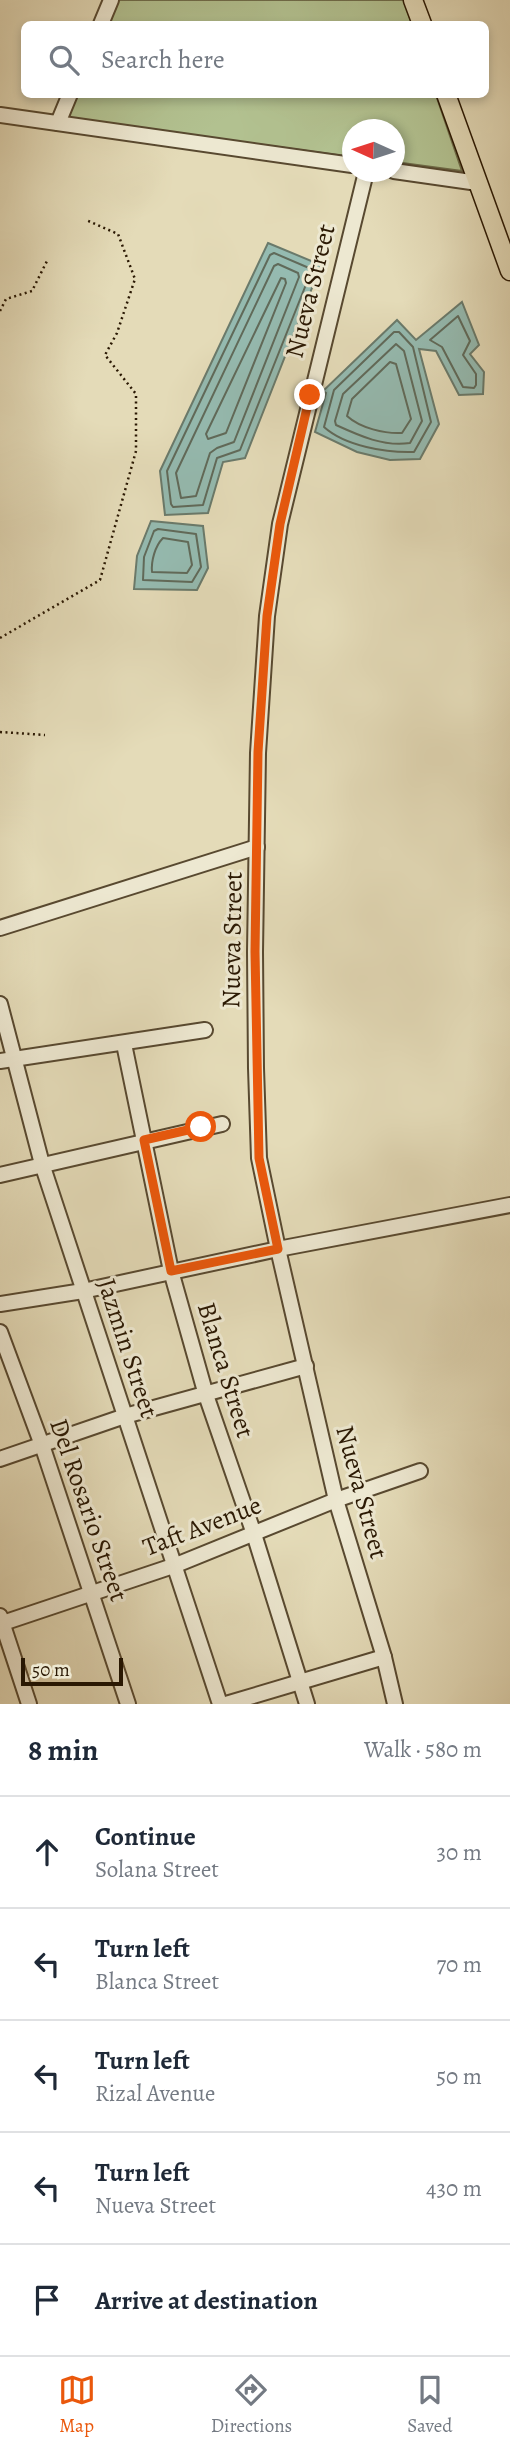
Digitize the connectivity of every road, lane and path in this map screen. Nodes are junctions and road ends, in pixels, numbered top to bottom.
1 (111, 0) edge
2 (413, 0) edge
3 (102, 21) edge
4 (421, 21) edge
5 (68, 98) edge
6 (447, 98) edge
7 (0, 115) edge
8 (58, 123) junction
9 (342, 164) edge
10 (405, 173) edge
11 (364, 182) edge
12 (478, 183) junction
13 (86, 219) dead end
14 (47, 261) dead end
15 (510, 271) edge
16 (0, 311) edge
17 (0, 638) edge
18 (0, 732) edge
19 (46, 735) dead end
20 (257, 847) junction
21 (0, 928) edge
22 (0, 1004) edge
23 (205, 1030) dead end
24 (124, 1044) junction
25 (6, 1060) edge
26 (222, 1124) dead end
27 (144, 1140) junction
28 (42, 1164) junction
29 (0, 1175) edge
30 (510, 1205) edge
31 (278, 1249) junction
32 (171, 1271) junction
33 (83, 1291) junction
34 (0, 1304) edge
35 (0, 1332) edge
36 (306, 1366) junction
37 (206, 1395) junction
38 (125, 1416) junction
39 (42, 1445) junction
40 (0, 1460) edge
41 (420, 1471) dead end
42 (336, 1500) junction
43 (254, 1534) junction
44 (176, 1564) junction
45 (91, 1592) junction
46 (1, 1620) edge
47 (384, 1657) junction
48 (300, 1681) junction
49 (29, 1704) edge
50 (128, 1704) edge
51 (220, 1704) edge
52 (226, 1704) edge
53 (307, 1704) edge
54 (395, 1704) edge

1 - 3 street
2 - 4 main road
5 - 8 street
6 - 12 main road
7 - 8 street
8 - 9 street
10 - 12 street
11 - 20 street, Nueva Street
12 - 15 main road
13 - 17 path
14 - 16 path
18 - 19 path
20 - 21 street
20 - 31 street, Nueva Street
22 - 25 street, Jazmin Street
23 - 24 street
24 - 25 street
24 - 27 street, Blanca Street
25 - 28 street, Jazmin Street
26 - 27 street
27 - 28 street
27 - 32 street, Blanca Street
28 - 29 street
28 - 33 street, Jazmin Street
30 - 31 street
31 - 32 street
31 - 36 street, Nueva Street
32 - 33 street
32 - 37 street, Blanca Street
33 - 34 street
33 - 38 street, Jazmin Street
35 - 39 street, Del Rosario Street
36 - 37 street
36 - 42 street, Nueva Street
37 - 38 street
37 - 43 street, Blanca Street
38 - 39 street
38 - 44 street, Jazmin Street
39 - 40 street
39 - 45 street, Del Rosario Street
41 - 42 street, Taft Avenue
42 - 43 street, Taft Avenue
42 - 47 street, Nueva Street
43 - 44 street, Taft Avenue
43 - 48 street, Blanca Street
44 - 45 street, Taft Avenue
44 - 51 street, Jazmin Street
45 - 46 street, Taft Avenue
45 - 50 street, Del Rosario Street
46 - 49 street
47 - 48 street
47 - 54 street, Nueva Street
48 - 52 street
48 - 53 street, Blanca Street

